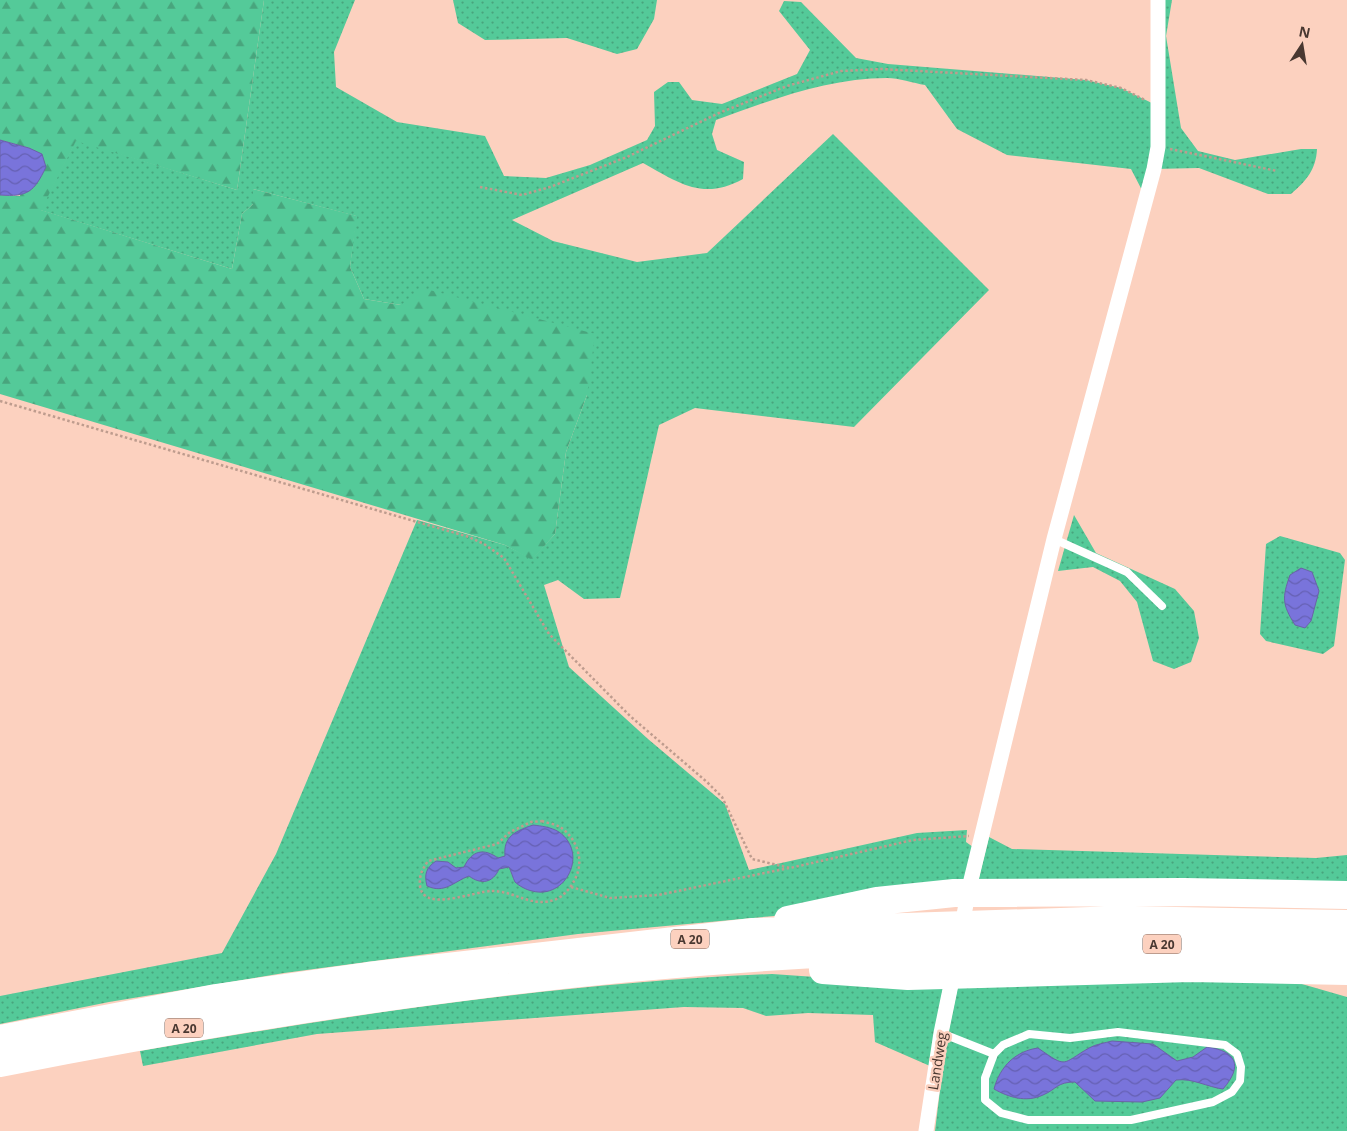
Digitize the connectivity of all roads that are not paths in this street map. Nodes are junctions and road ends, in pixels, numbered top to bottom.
1 (1158, 0) edge
2 (1054, 539) junction
3 (1162, 606) dead end
4 (1347, 895) edge
5 (1347, 924) edge
6 (753, 932) junction
7 (980, 935) junction
8 (945, 936) junction
9 (1347, 947) edge
10 (735, 960) junction
11 (1266, 968) junction
12 (1347, 971) edge
13 (944, 983) junction
14 (1347, 991) edge
15 (940, 1033) junction
16 (0, 1039) edge
17 (994, 1054) junction
18 (0, 1063) edge
19 (926, 1131) edge

1 - 2 street, Landweg
2 - 3 lane
2 - 13 street, Landweg
4 - 6 highway
5 - 7 highway, A 20
6 - 8 highway, A 20
6 - 16 highway, A 20
7 - 8 highway, A 20
7 - 9 highway, A 20
8 - 10 highway, A 20
10 - 13 highway
10 - 18 highway, A 20
11 - 12 highway
11 - 13 highway
11 - 14 highway
13 - 15 street, Landweg
15 - 17 lane
15 - 19 street, Landweg
17 - 17 lane

